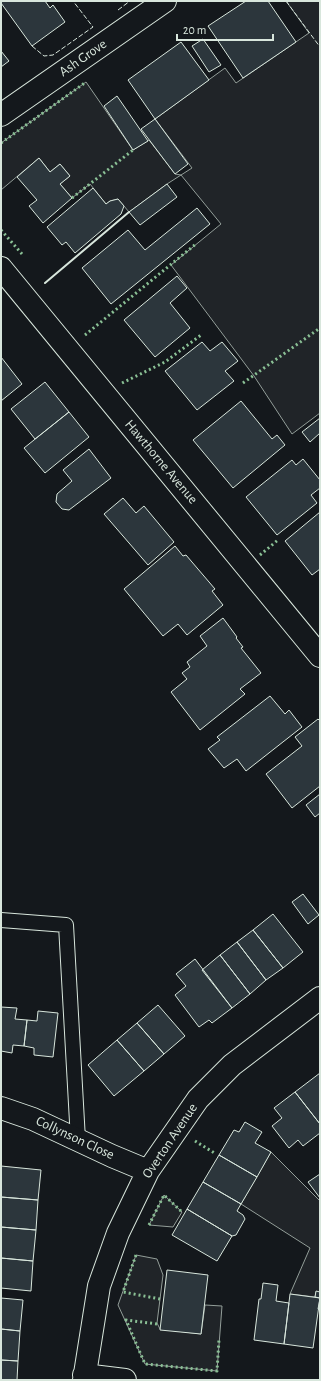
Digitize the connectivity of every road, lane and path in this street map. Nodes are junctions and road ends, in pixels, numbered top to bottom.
1 (165, 1) edge
2 (1, 115) edge
3 (1, 268) edge
4 (320, 656) edge
5 (1, 920) edge
6 (320, 998) edge
7 (1, 1108) edge
8 (78, 1140) junction
9 (148, 1171) junction
10 (84, 1378) edge
11 (125, 1380) edge

1 - 2 street, Ash Grove
3 - 4 street, Hawthorne Avenue
5 - 8 lane
6 - 9 street, Overton Avenue
7 - 8 street, Collynson Close
8 - 9 street, Collynson Close
9 - 10 street, Overton Avenue
10 - 11 street

